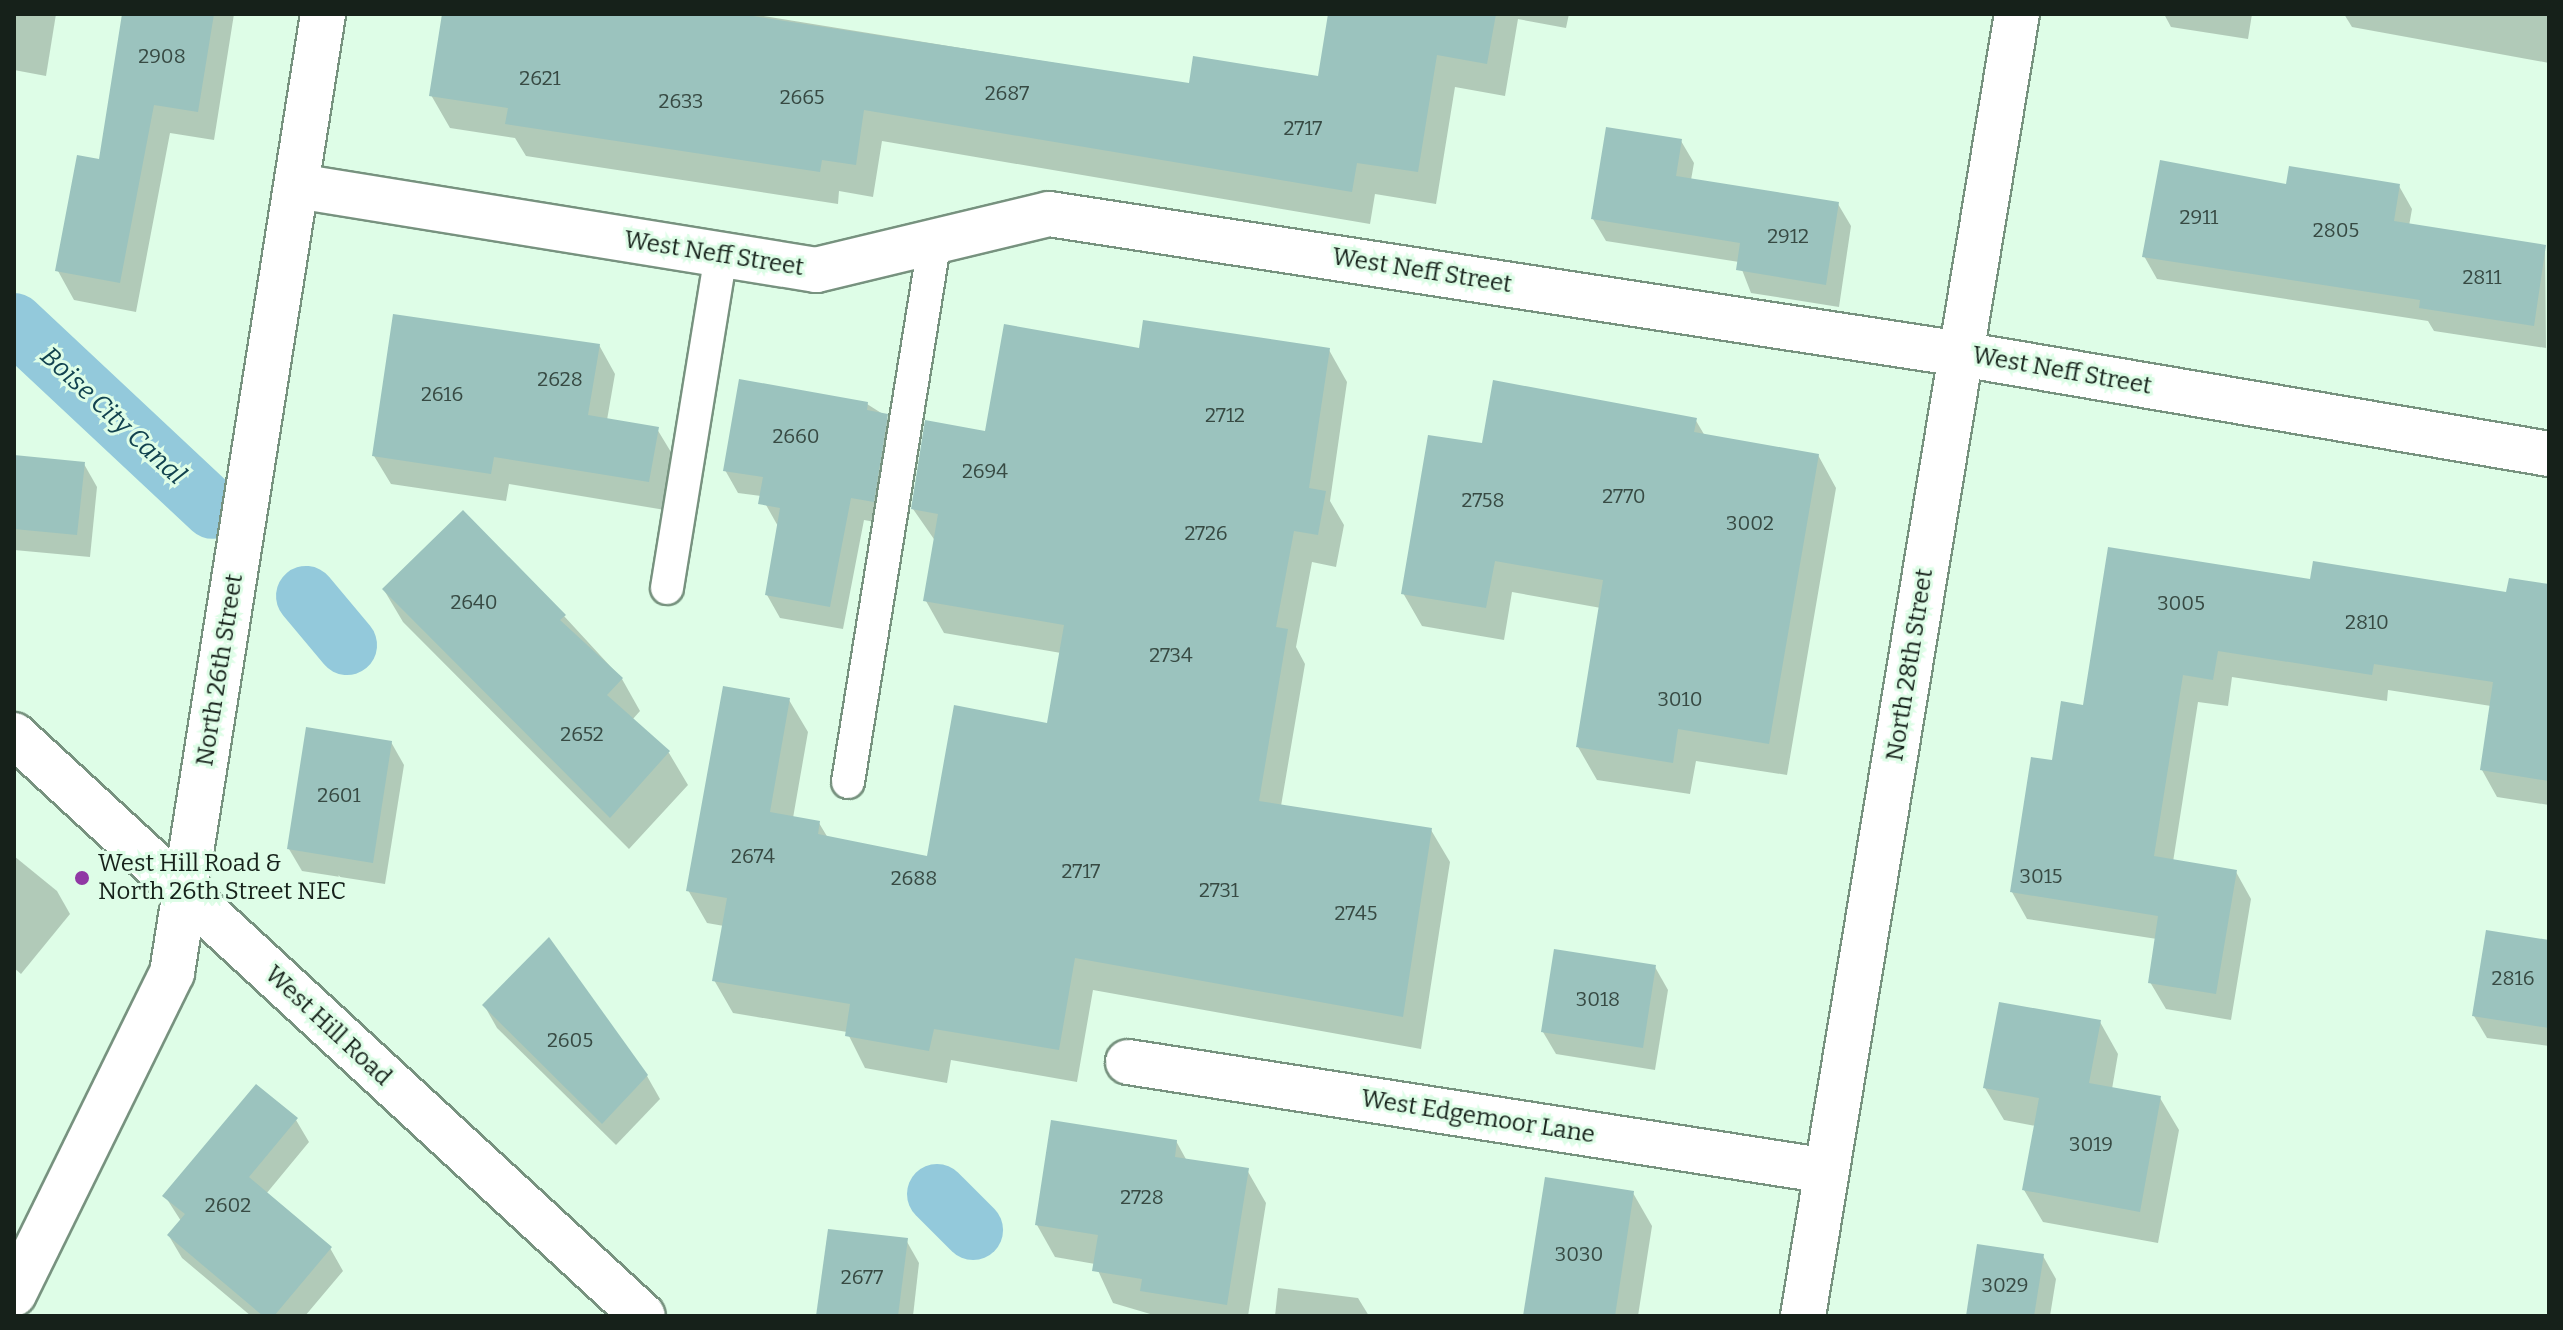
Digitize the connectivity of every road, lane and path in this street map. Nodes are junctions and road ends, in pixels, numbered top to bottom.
1 (323, 14) edge
2 (2017, 14) edge
3 (297, 186) junction
4 (935, 239) junction
5 (721, 254) junction
6 (1961, 354) junction
7 (2549, 454) edge
8 (667, 588) dead end
9 (14, 735) edge
10 (848, 782) dead end
11 (183, 893) junction
12 (1128, 1062) dead end
13 (1827, 1171) junction
14 (14, 1294) edge
15 (643, 1316) edge
16 (1803, 1316) edge

1 - 3 street, North 26th Street
2 - 6 street, North 28th Street
3 - 5 street, West Neff Street
3 - 11 street, North 26th Street
4 - 5 street, West Neff Street
4 - 6 street, West Neff Street
4 - 10 lane
5 - 8 lane
6 - 7 street, West Neff Street
6 - 13 street, North 28th Street
9 - 11 street, West Hill Road
11 - 14 street, North 26th Street
11 - 15 street, West Hill Road
12 - 13 street, West Edgemoor Lane
13 - 16 street, North 28th Street

